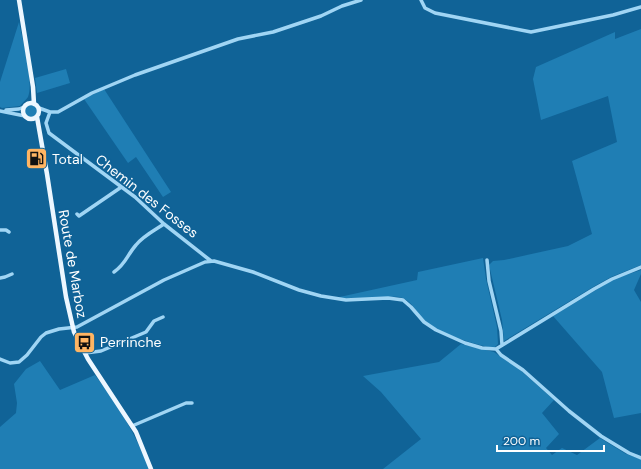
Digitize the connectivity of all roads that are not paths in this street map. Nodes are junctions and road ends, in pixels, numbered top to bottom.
1 (19, 0) edge
2 (361, 0) edge
3 (422, 0) edge
4 (641, 7) edge
5 (32, 103) junction
6 (24, 107) junction
7 (39, 108) junction
8 (0, 110) edge
9 (45, 111) junction
10 (50, 112) junction
11 (25, 116) junction
12 (38, 116) junction
13 (30, 120) junction
14 (40, 138) junction
15 (120, 188) junction
16 (77, 214) dead end
17 (164, 224) junction
18 (0, 230) edge
19 (9, 232) dead end
20 (487, 260) dead end
21 (211, 261) junction
22 (641, 267) edge
23 (114, 272) dead end
24 (12, 274) dead end
25 (0, 278) edge
26 (163, 317) dead end
27 (73, 328) junction
28 (502, 346) junction
29 (496, 349) junction
30 (84, 353) junction
31 (0, 358) edge
32 (192, 403) dead end
33 (132, 426) junction
34 (641, 458) edge
35 (151, 469) edge

1 - 5 main road
2 - 10 street
3 - 4 street
5 - 6 main road
5 - 7 main road
6 - 8 street
6 - 11 main road
7 - 9 street
7 - 12 main road
8 - 11 street
9 - 10 street
9 - 12 street
10 - 15 street, Chemin des Fosses
11 - 13 main road
12 - 13 main road
12 - 14 main road, Route de Marboz
13 - 14 main road, Route de Marboz
14 - 27 main road, Route de Marboz
15 - 16 street
15 - 17 street, Chemin des Fosses
17 - 21 street, Chemin des Fosses
17 - 23 street
18 - 19 street
20 - 28 street
21 - 27 street
21 - 29 street
22 - 28 street
24 - 25 street
26 - 30 street
27 - 30 main road, Route de Marboz
27 - 31 street
28 - 29 street
29 - 34 street
30 - 33 main road, Route de Marboz
32 - 33 street
33 - 35 main road, Route de Marboz

